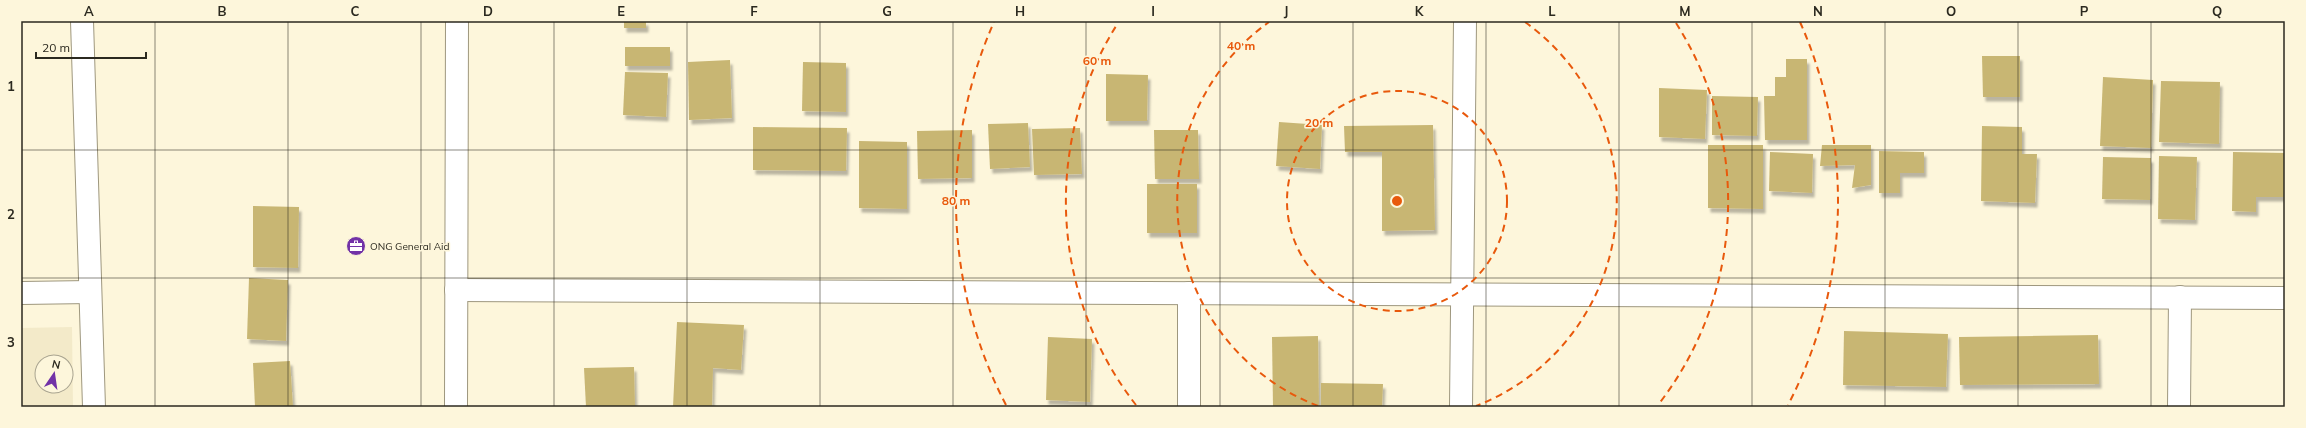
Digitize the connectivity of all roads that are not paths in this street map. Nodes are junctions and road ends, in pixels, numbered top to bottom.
1 (82, 21) edge
2 (457, 21) edge
3 (1465, 21) edge
4 (456, 290) junction
5 (90, 292) junction
6 (21, 293) edge
7 (1189, 293) junction
8 (1462, 294) junction
9 (2180, 297) junction
10 (2285, 298) edge
11 (94, 407) edge
12 (456, 407) edge
13 (1189, 407) edge
14 (1461, 407) edge
15 (2179, 407) edge

1 - 5 street
2 - 4 street
3 - 8 street
4 - 7 street
4 - 12 street
5 - 6 street
5 - 11 street
7 - 8 street
7 - 13 street
8 - 9 street
8 - 14 street
9 - 10 street
9 - 15 street

